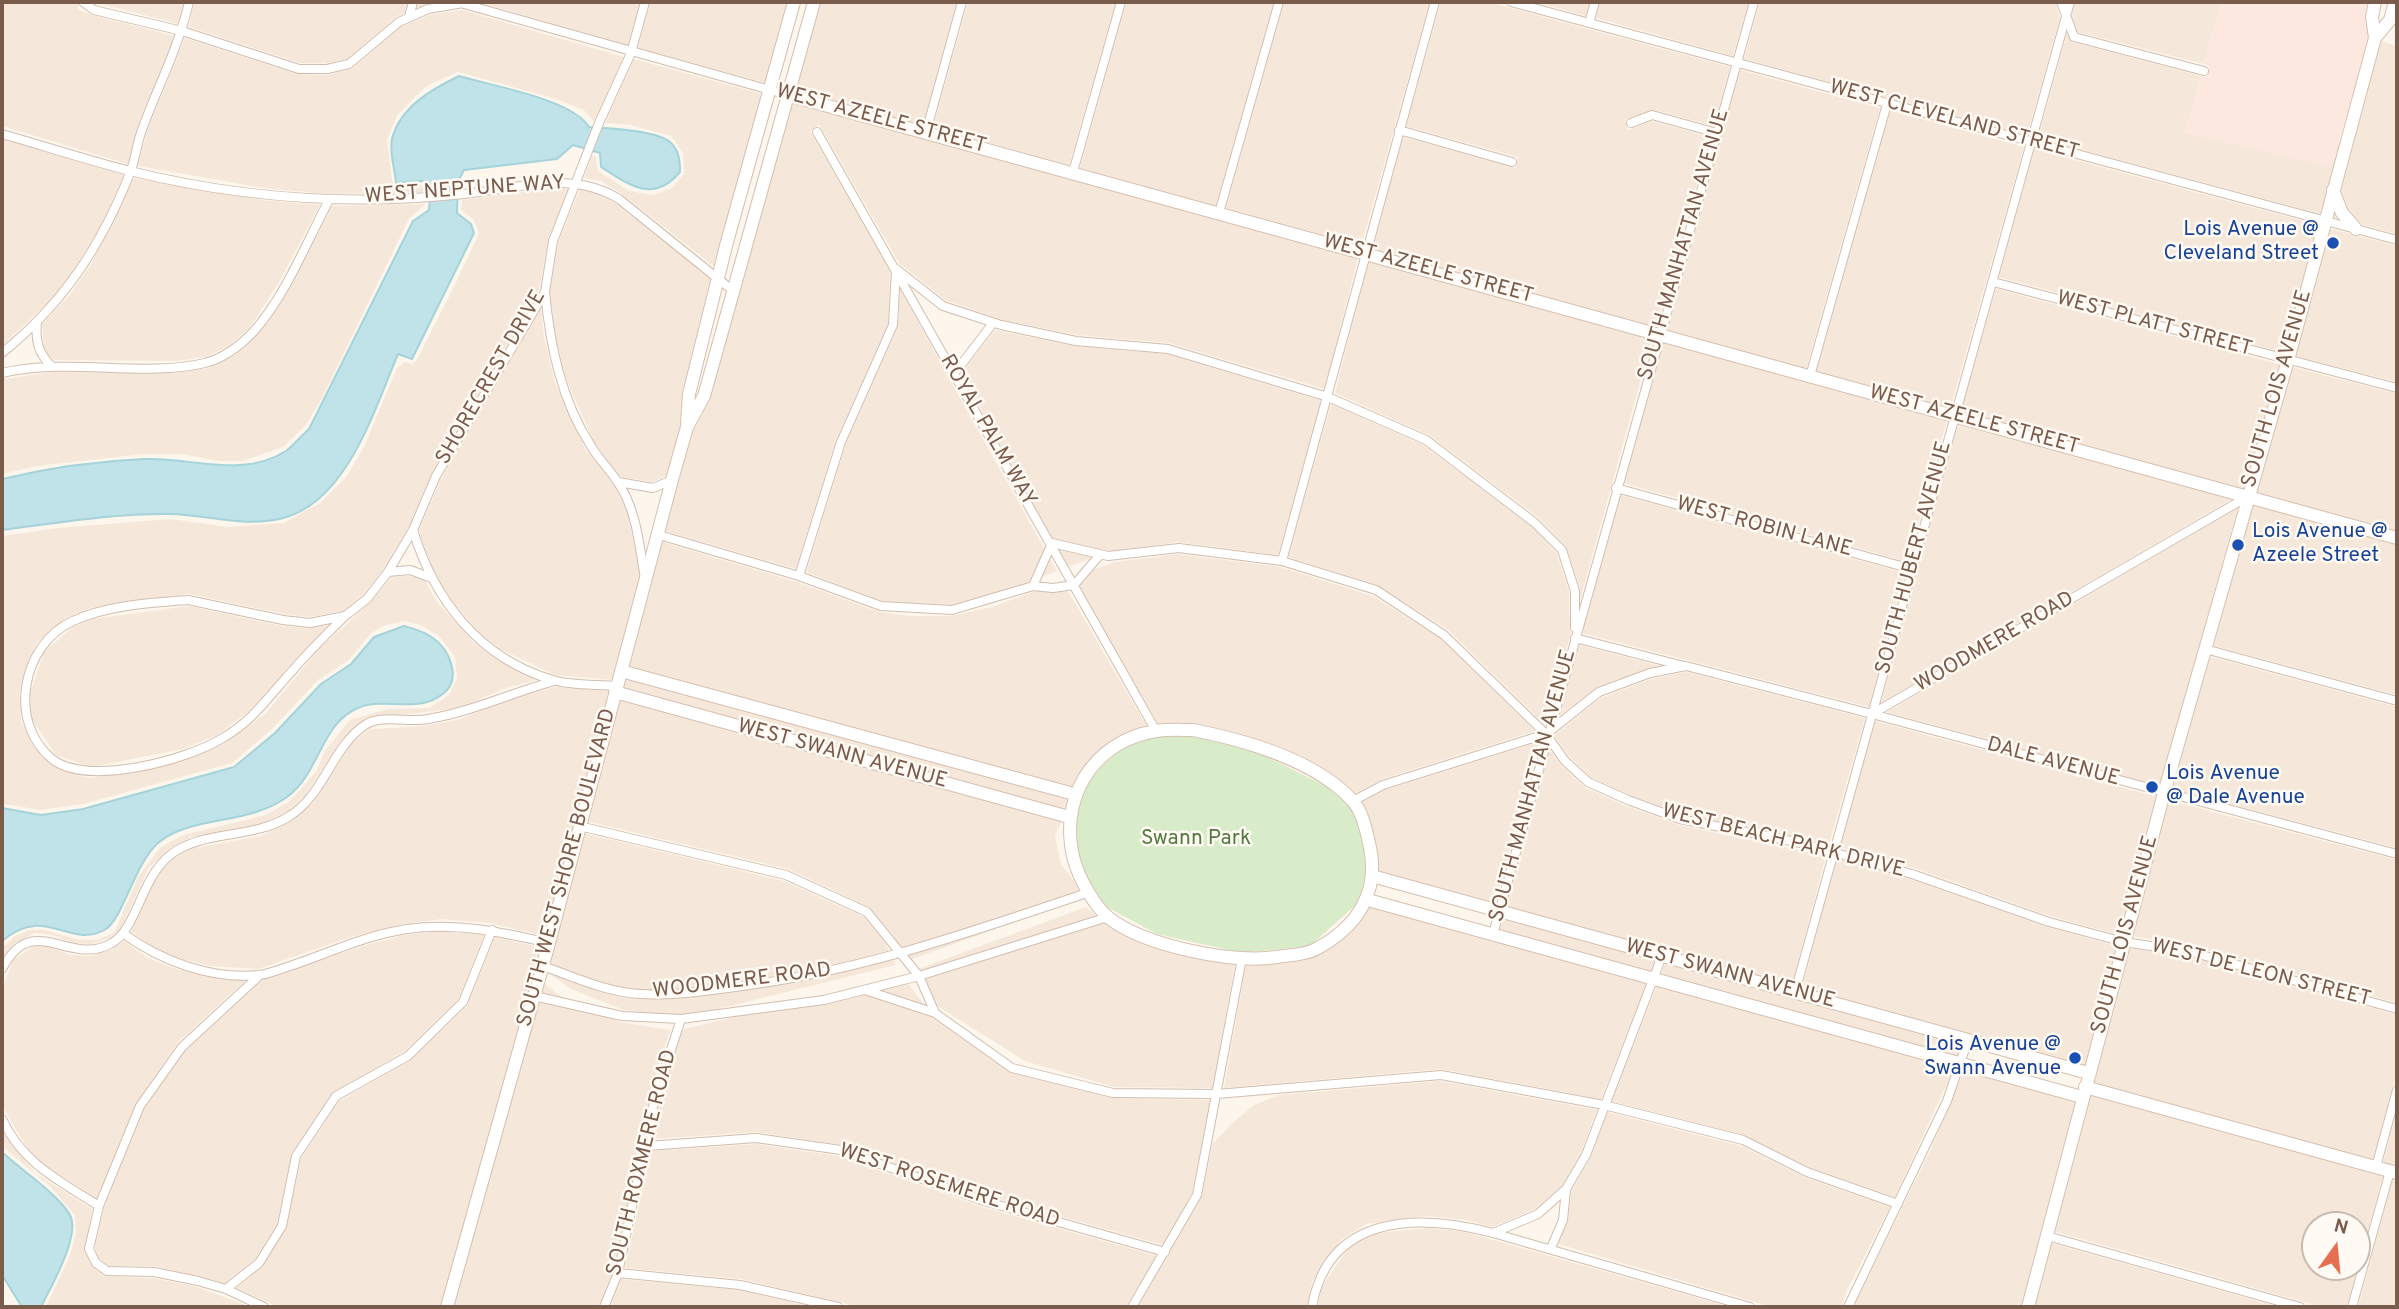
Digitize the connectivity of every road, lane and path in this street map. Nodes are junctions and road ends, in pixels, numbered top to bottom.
1 (83, 2) edge
2 (189, 2) edge
3 (413, 2) edge
4 (645, 2) edge
5 (794, 2) edge
6 (814, 2) edge
7 (962, 2) edge
8 (1121, 2) edge
9 (1279, 2) edge
10 (1435, 2) edge
11 (1511, 2) edge
12 (1595, 2) edge
13 (1754, 2) edge
14 (2061, 2) edge
15 (2070, 2) edge
16 (2375, 2) edge
17 (2395, 2) edge
18 (463, 3) edge
19 (410, 17) junction
20 (2066, 17) junction
21 (1589, 23) junction
22 (182, 31) junction
23 (2375, 37) junction
24 (631, 53) junction
25 (1737, 63) junction
26 (2204, 71) dead end
27 (769, 90) junction
28 (788, 95) junction
29 (1887, 104) junction
30 (1632, 123) dead end
31 (1399, 130) junction
32 (817, 132) dead end
33 (926, 132) junction
34 (1717, 133) junction
35 (2, 134) edge
36 (2031, 142) junction
37 (1512, 162) dead end
38 (131, 171) junction
39 (1073, 172) junction
40 (577, 183) junction
41 (2333, 190) junction
42 (329, 200) junction
43 (1219, 213) junction
44 (2325, 221) junction
45 (2356, 229) junction
46 (2397, 240) edge
47 (1364, 253) junction
48 (896, 269) junction
49 (719, 277) junction
50 (1993, 282) junction
51 (732, 290) junction
52 (545, 292) junction
53 (37, 321) junction
54 (993, 323) junction
55 (1659, 334) junction
56 (2, 353) edge
57 (2288, 360) junction
58 (51, 366) junction
59 (2, 373) edge
60 (954, 374) junction
61 (1810, 376) junction
62 (2397, 388) edge
63 (1328, 397) junction
64 (1954, 416) junction
65 (687, 427) junction
66 (672, 480) junction
67 (618, 482) junction
68 (1616, 488) junction
69 (2247, 497) junction
70 (413, 530) junction
71 (659, 535) junction
72 (2397, 538) edge
73 (1052, 543) junction
74 (1098, 556) junction
75 (1282, 561) junction
76 (1912, 569) junction
77 (388, 572) junction
78 (799, 576) junction
79 (430, 578) junction
80 (646, 583) junction
81 (1074, 585) junction
82 (1033, 586) junction
83 (345, 616) junction
84 (1575, 638) junction
85 (2205, 649) junction
86 (1686, 666) junction
87 (621, 671) junction
88 (554, 681) junction
89 (616, 689) junction
90 (2397, 701) edge
91 (1872, 714) junction
92 (1156, 731) junction
93 (1546, 734) junction
94 (2164, 793) junction
95 (1074, 794) junction
96 (1353, 801) junction
97 (1069, 817) junction
98 (579, 826) junction
99 (1833, 851) junction
100 (2397, 854) edge
101 (1372, 876) junction
102 (1090, 892) junction
103 (1368, 900) junction
104 (1499, 911) junction
105 (1108, 917) junction
106 (492, 930) junction
107 (124, 934) junction
108 (1493, 934) junction
109 (2124, 942) junction
110 (549, 943) junction
111 (902, 955) junction
112 (1662, 956) junction
113 (1242, 958) junction
114 (543, 966) junction
115 (2, 969) edge
116 (260, 975) junction
117 (919, 976) junction
118 (1654, 979) junction
119 (865, 990) junction
120 (1795, 992) junction
121 (534, 996) junction
122 (2397, 1009) edge
123 (935, 1013) junction
124 (681, 1019) junction
125 (1968, 1040) junction
126 (1961, 1064) junction
127 (2088, 1073) junction
128 (2397, 1090) edge
129 (2083, 1092) junction
130 (1217, 1094) junction
131 (1604, 1105) junction
132 (2, 1119) edge
133 (647, 1146) junction
134 (2376, 1167) junction
135 (2394, 1172) edge
136 (1566, 1189) junction
137 (1898, 1204) junction
138 (99, 1206) junction
139 (1493, 1233) junction
140 (2047, 1236) junction
141 (1551, 1248) junction
142 (1165, 1252) junction
143 (618, 1273) junction
144 (226, 1289) junction
145 (264, 1307) edge
146 (447, 1307) edge
147 (604, 1307) edge
148 (838, 1307) edge
149 (1132, 1307) edge
150 (1312, 1307) edge
151 (1750, 1307) edge
152 (1847, 1307) edge
153 (2028, 1307) edge
154 (2300, 1307) edge
155 (2352, 1307) edge

1 - 22 street
2 - 22 street
3 - 19 street
4 - 24 street, SHORECREST DRIVE
5 - 27 street, SOUTH WEST SHORE BOULEVARD
6 - 28 street, SOUTH WEST SHORE BOULEVARD
7 - 33 street
8 - 39 street
9 - 43 street
10 - 31 street
11 - 21 street, WEST CLEVELAND STREET
12 - 21 street
13 - 25 street, SOUTH MANHATTAN AVENUE
14 - 20 street
15 - 20 street, SOUTH HUBERT AVENUE
16 - 23 street, SOUTH LOIS AVENUE
17 - 23 street, SOUTH LOIS AVENUE
18 - 19 street
18 - 24 street, WEST AZEELE STREET
19 - 22 street
20 - 26 street
20 - 36 street, SOUTH HUBERT AVENUE
21 - 25 street, WEST CLEVELAND STREET
22 - 38 street
23 - 41 street, SOUTH LOIS AVENUE
24 - 27 street, WEST AZEELE STREET
24 - 40 street, SHORECREST DRIVE
25 - 29 street, WEST CLEVELAND STREET
25 - 34 street, SOUTH MANHATTAN AVENUE
27 - 28 street, WEST AZEELE STREET
27 - 49 street, SOUTH WEST SHORE BOULEVARD
28 - 33 street, WEST AZEELE STREET
28 - 51 street, SOUTH WEST SHORE BOULEVARD
29 - 36 street, WEST CLEVELAND STREET
29 - 61 street
30 - 34 street
31 - 37 street
31 - 47 street
32 - 48 street, ROYAL PALM WAY
33 - 39 street, WEST AZEELE STREET
34 - 55 street, SOUTH MANHATTAN AVENUE
35 - 38 street, WEST NEPTUNE WAY
36 - 44 street, WEST CLEVELAND STREET
36 - 50 street, SOUTH HUBERT AVENUE
38 - 42 street, WEST NEPTUNE WAY
38 - 53 street
39 - 43 street, WEST AZEELE STREET
40 - 42 street, WEST NEPTUNE WAY
40 - 49 street, WEST NEPTUNE WAY
40 - 52 street, SHORECREST DRIVE
41 - 44 street, SOUTH LOIS AVENUE
41 - 45 street
42 - 58 street
43 - 47 street, WEST AZEELE STREET
44 - 45 street, WEST CLEVELAND STREET
44 - 57 street, SOUTH LOIS AVENUE
45 - 46 street, WEST CLEVELAND STREET
47 - 55 street, WEST AZEELE STREET
47 - 63 street
48 - 54 street
48 - 60 street, ROYAL PALM WAY
48 - 78 street
49 - 51 street, WEST NEPTUNE WAY
49 - 65 street, SOUTH WEST SHORE BOULEVARD
50 - 57 street, WEST PLATT STREET
50 - 64 street, SOUTH HUBERT AVENUE
51 - 65 street, SOUTH WEST SHORE BOULEVARD
52 - 67 street
52 - 70 street, SHORECREST DRIVE
53 - 56 street
53 - 58 street
54 - 60 street
54 - 63 street
55 - 61 street, WEST AZEELE STREET
55 - 68 street, SOUTH MANHATTAN AVENUE
57 - 62 street, WEST PLATT STREET
57 - 69 street, SOUTH LOIS AVENUE
58 - 59 street
60 - 73 street, ROYAL PALM WAY
61 - 64 street, WEST AZEELE STREET
63 - 75 street
63 - 84 street
64 - 69 street, WEST AZEELE STREET
64 - 76 street, SOUTH HUBERT AVENUE
65 - 66 street, SOUTH WEST SHORE BOULEVARD
66 - 67 street
66 - 71 street, SOUTH WEST SHORE BOULEVARD
67 - 80 street
68 - 76 street, WEST ROBIN LANE
68 - 84 street, SOUTH MANHATTAN AVENUE
69 - 72 street, WEST AZEELE STREET
69 - 85 street, SOUTH LOIS AVENUE
69 - 91 street, WOODMERE ROAD
70 - 77 street, SHORECREST DRIVE
70 - 79 street, WEST SWANN AVENUE
71 - 78 street
71 - 80 street, SOUTH WEST SHORE BOULEVARD
73 - 74 street, WEST BEACH PARK DRIVE
73 - 81 street, ROYAL PALM WAY
73 - 82 street
74 - 75 street, WEST BEACH PARK DRIVE
74 - 81 street
75 - 93 street, WEST BEACH PARK DRIVE
76 - 91 street, SOUTH HUBERT AVENUE
77 - 79 street
77 - 83 street, SHORECREST DRIVE
78 - 82 street
79 - 88 street, WEST SWANN AVENUE
80 - 87 street, SOUTH WEST SHORE BOULEVARD
81 - 82 street
81 - 92 street, ROYAL PALM WAY
83 - 83 street, SHORECREST DRIVE
84 - 86 street
84 - 93 street, SOUTH MANHATTAN AVENUE
85 - 90 street
85 - 94 street, SOUTH LOIS AVENUE
86 - 91 street
86 - 93 street
87 - 89 street, SOUTH WEST SHORE BOULEVARD
87 - 95 street, WEST SWANN AVENUE
88 - 89 street, WEST SWANN AVENUE
88 - 107 street
89 - 97 street, WEST SWANN AVENUE
89 - 98 street, SOUTH WEST SHORE BOULEVARD
91 - 94 street, DALE AVENUE
91 - 99 street, SOUTH HUBERT AVENUE
92 - 95 street
92 - 96 street
93 - 96 street
93 - 99 street, WEST BEACH PARK DRIVE
93 - 104 street, SOUTH MANHATTAN AVENUE
94 - 100 street, DALE AVENUE
94 - 109 street, SOUTH LOIS AVENUE
95 - 97 street
96 - 101 street
97 - 102 street
98 - 110 street, SOUTH WEST SHORE BOULEVARD
98 - 111 street
99 - 109 street, WEST BEACH PARK DRIVE
99 - 120 street, SOUTH HUBERT AVENUE
101 - 103 street
101 - 104 street, WEST SWANN AVENUE
102 - 105 street
102 - 111 street, WOODMERE ROAD
103 - 108 street, WEST SWANN AVENUE
103 - 113 street
104 - 108 street, SOUTH MANHATTAN AVENUE
104 - 112 street, WEST SWANN AVENUE
105 - 113 street
105 - 117 street, WOODMERE ROAD
106 - 110 street
106 - 116 street
106 - 144 street
107 - 115 street
107 - 116 street
108 - 118 street, WEST SWANN AVENUE
109 - 122 street, WEST DE LEON STREET
109 - 127 street, SOUTH LOIS AVENUE
110 - 114 street, SOUTH WEST SHORE BOULEVARD
111 - 114 street, WOODMERE ROAD
111 - 117 street
112 - 118 street
112 - 120 street, WEST SWANN AVENUE
113 - 130 street
114 - 121 street, SOUTH WEST SHORE BOULEVARD
116 - 138 street
117 - 119 street, WOODMERE ROAD
117 - 123 street
118 - 126 street, WEST SWANN AVENUE
118 - 131 street
119 - 123 street
119 - 124 street, WOODMERE ROAD
120 - 125 street, WEST SWANN AVENUE
121 - 124 street, WOODMERE ROAD
121 - 146 street, SOUTH WEST SHORE BOULEVARD
123 - 130 street
124 - 133 street, SOUTH ROXMERE ROAD
125 - 126 street
125 - 127 street, WEST SWANN AVENUE
126 - 129 street, WEST SWANN AVENUE
126 - 137 street
127 - 129 street, SOUTH LOIS AVENUE
128 - 134 street
129 - 134 street, WEST SWANN AVENUE
129 - 140 street, SOUTH LOIS AVENUE
130 - 131 street
130 - 142 street
131 - 136 street
131 - 137 street
132 - 138 street
133 - 142 street, WEST ROSEMERE ROAD
133 - 143 street, SOUTH ROXMERE ROAD
134 - 135 street, WEST SWANN AVENUE
135 - 155 street
136 - 139 street
136 - 141 street
137 - 152 street
138 - 144 street
139 - 141 street
139 - 150 street
140 - 153 street, SOUTH LOIS AVENUE
140 - 154 street
141 - 151 street
142 - 149 street
143 - 147 street, SOUTH ROXMERE ROAD
143 - 148 street
144 - 145 street

